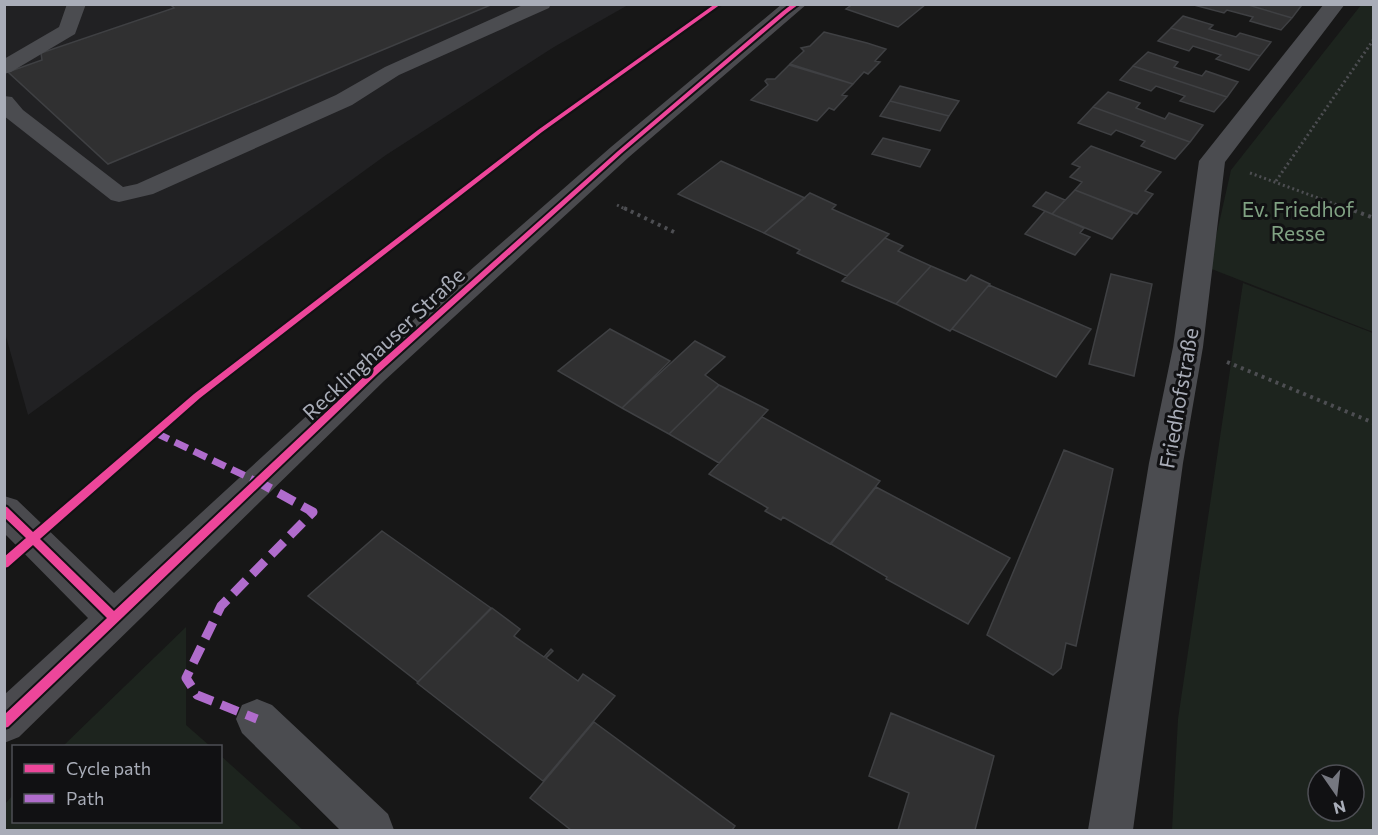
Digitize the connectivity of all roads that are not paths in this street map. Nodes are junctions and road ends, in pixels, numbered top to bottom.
1 (77, 4) edge
2 (542, 4) edge
3 (797, 4) edge
4 (1335, 4) edge
5 (4, 68) edge
6 (4, 102) edge
7 (4, 510) edge
8 (115, 619) junction
9 (257, 719) dead end
10 (4, 723) edge
11 (372, 831) edge
12 (1110, 831) edge

1 - 5 lane
2 - 6 lane
3 - 8 main road, Recklinghauser Straße
4 - 12 street, Friedhofstraße
7 - 8 main road
8 - 10 main road, Recklinghauser Straße
9 - 11 street

